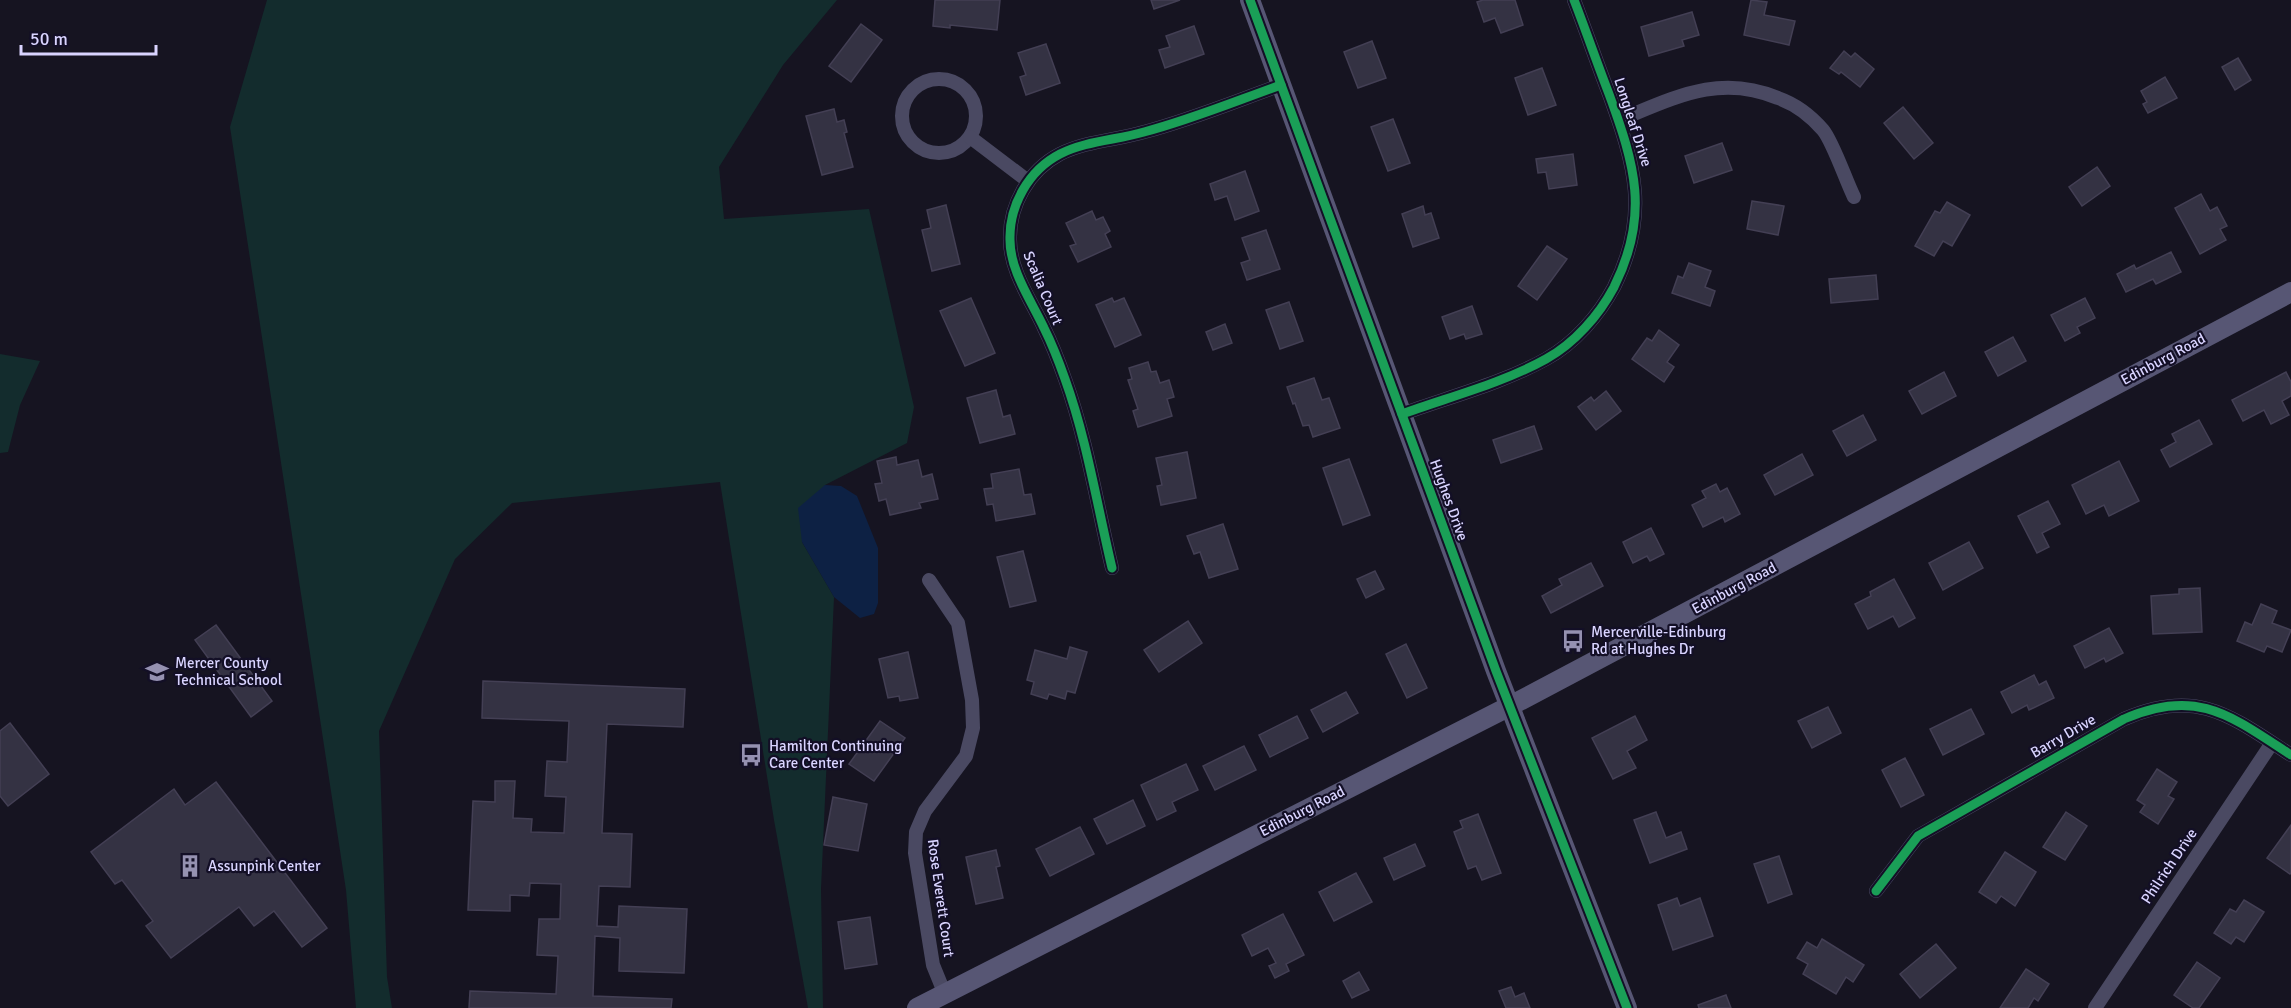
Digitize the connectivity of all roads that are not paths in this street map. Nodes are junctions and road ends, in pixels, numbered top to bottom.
1 (1250, 0) edge
2 (1574, 0) edge
3 (1281, 85) junction
4 (1618, 120) junction
5 (970, 137) junction
6 (1028, 181) junction
7 (1854, 197) dead end
8 (2291, 292) edge
9 (1402, 414) junction
10 (1112, 568) dead end
11 (929, 580) dead end
12 (1510, 706) junction
13 (2272, 742) junction
14 (2291, 755) edge
15 (1876, 891) dead end
16 (944, 993) junction
17 (917, 1008) edge
18 (1627, 1008) edge
19 (2095, 1008) edge

1 - 3 main road, Hughes Drive
2 - 4 street, Longleaf Drive
3 - 6 street, Scalia Court
3 - 9 main road, Hughes Drive
4 - 7 street
4 - 9 street, Longleaf Drive
5 - 5 street
5 - 6 street
6 - 10 street, Scalia Court
8 - 12 main road, Edinburg Road
9 - 12 main road, Hughes Drive
11 - 16 street, Rose Everett Court
12 - 16 main road, Edinburg Road
12 - 18 main road, Hughes Drive
13 - 14 street, Barry Drive
13 - 15 street, Barry Drive
13 - 19 street, Philrich Drive
16 - 17 main road, Edinburg Road

